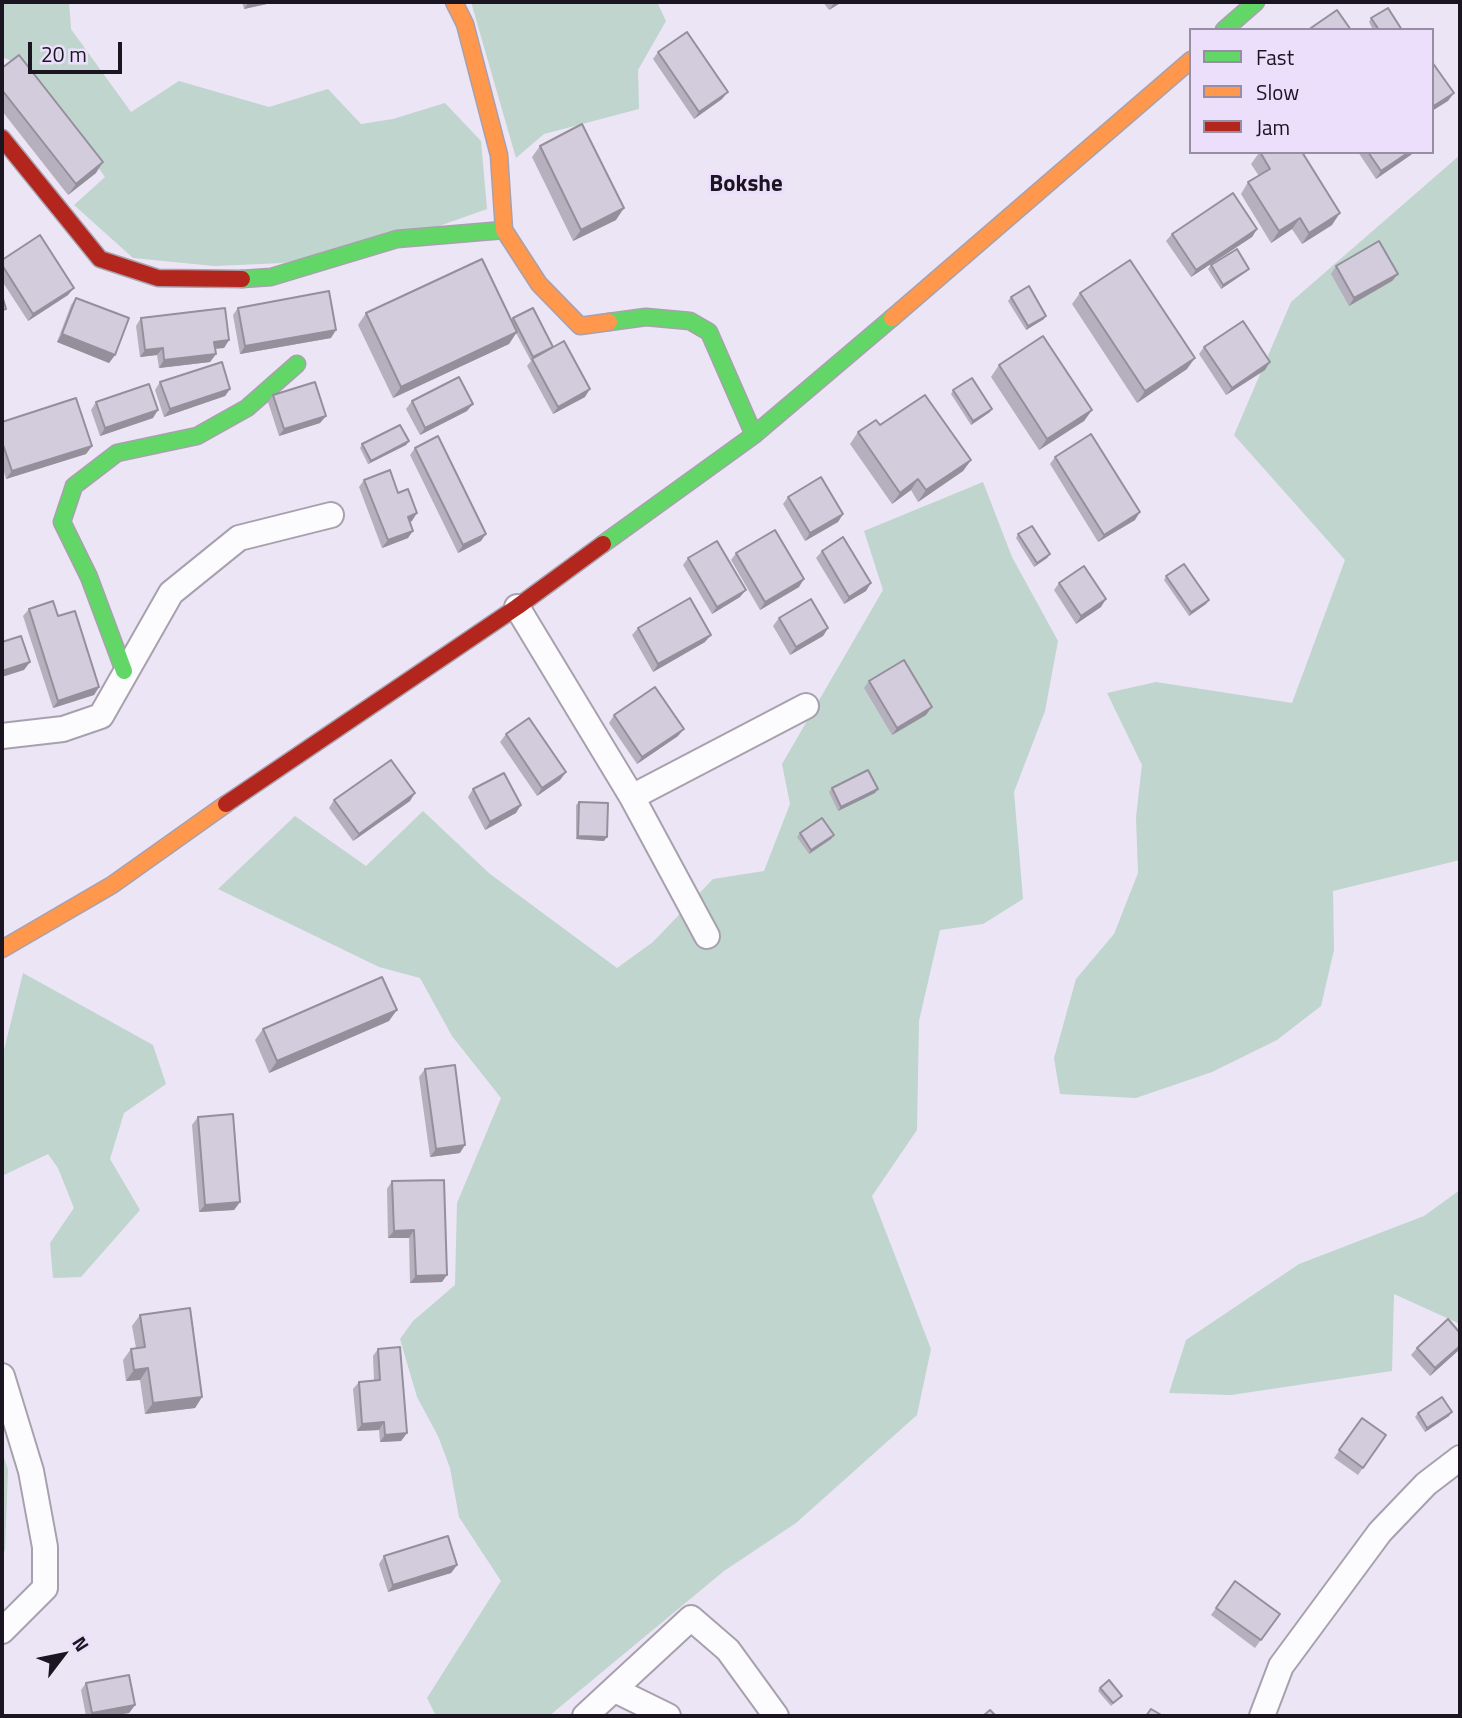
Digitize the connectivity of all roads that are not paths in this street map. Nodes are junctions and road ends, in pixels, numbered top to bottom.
1 (454, 2) edge
2 (1256, 2) edge
3 (1226, 28) edge
4 (1189, 62) edge
5 (2, 138) edge
6 (504, 230) junction
7 (297, 364) dead end
8 (754, 435) junction
9 (331, 515) dead end
10 (517, 607) junction
11 (124, 671) junction
12 (806, 706) dead end
13 (2, 736) edge
14 (632, 797) junction
15 (707, 936) dead end
16 (2, 949) edge
17 (2, 1376) edge
18 (1460, 1458) edge
19 (2, 1631) edge
20 (615, 1690) junction
21 (585, 1716) edge
22 (668, 1716) edge
23 (776, 1716) edge
24 (1262, 1716) edge

1 - 6 street
2 - 3 street
4 - 8 street
5 - 6 street
6 - 8 street
7 - 11 street
8 - 10 street
9 - 11 street
10 - 14 street
10 - 16 street
11 - 13 street
12 - 14 street
14 - 15 street
17 - 19 street
18 - 24 street
20 - 21 street
20 - 22 street
20 - 23 street

